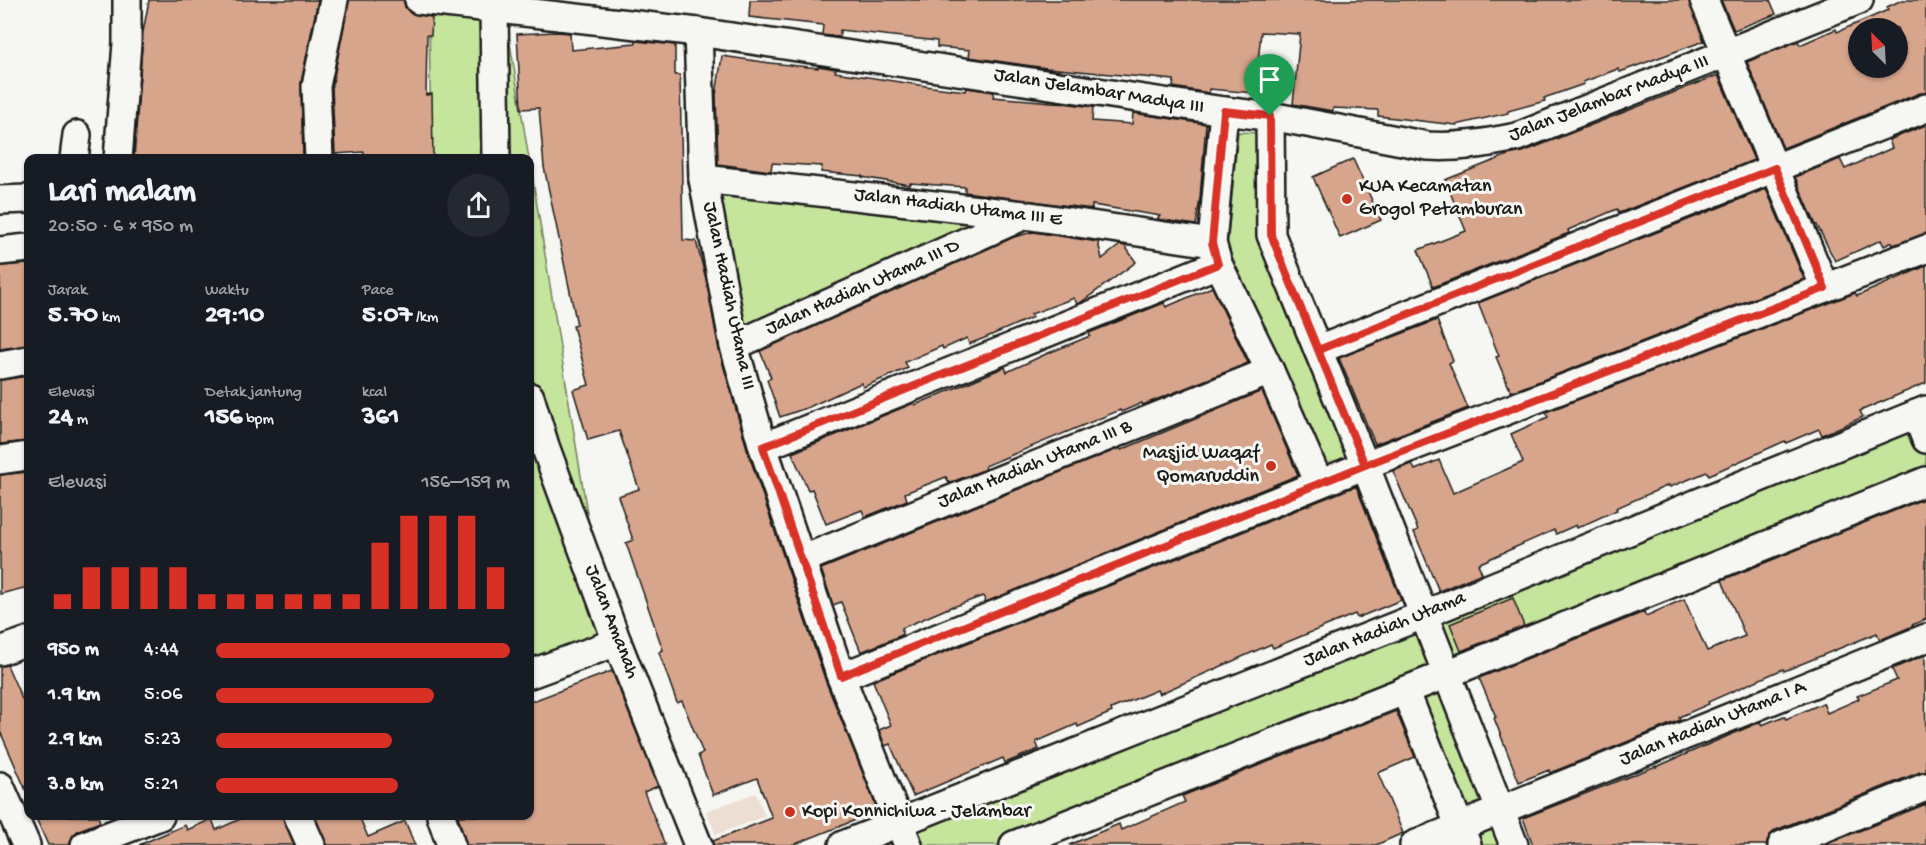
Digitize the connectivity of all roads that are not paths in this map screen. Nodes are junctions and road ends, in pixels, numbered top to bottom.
1 (127, 0) edge
2 (334, 0) edge
3 (419, 0) edge
4 (1704, 0) edge
5 (1859, 0) edge
6 (495, 4) edge
7 (698, 32) junction
8 (1726, 54) junction
9 (1926, 108) edge
10 (1224, 111) junction
11 (1270, 116) junction
12 (118, 154) edge
13 (319, 154) edge
14 (496, 154) edge
15 (1775, 168) junction
16 (703, 179) junction
17 (24, 199) edge
18 (0, 200) edge
19 (1024, 215) junction
20 (24, 248) edge
21 (1926, 249) edge
22 (0, 251) edge
23 (1215, 254) junction
24 (1825, 288) junction
25 (734, 346) junction
26 (1318, 350) junction
27 (24, 361) edge
28 (0, 365) edge
29 (1270, 371) junction
30 (534, 410) edge
31 (1921, 412) edge
32 (1926, 439) edge
33 (763, 447) junction
34 (24, 457) edge
35 (0, 460) edge
36 (1365, 465) junction
37 (1926, 481) edge
38 (1319, 483) junction
39 (801, 560) junction
40 (1423, 615) junction
41 (1926, 638) edge
42 (24, 642) edge
43 (617, 642) junction
44 (0, 651) edge
45 (534, 663) edge
46 (1447, 674) junction
47 (841, 676) junction
48 (1405, 690) junction
49 (0, 786) edge
50 (1926, 788) edge
51 (1500, 810) junction
52 (150, 820) edge
53 (300, 820) edge
54 (442, 820) edge
55 (903, 834) edge
56 (1463, 836) edge
57 (26, 845) edge
58 (85, 845) edge
59 (311, 845) edge
60 (451, 845) edge
61 (698, 845) edge
62 (843, 845) edge
63 (1014, 845) edge
64 (1414, 845) edge
65 (1514, 845) edge
66 (1782, 845) edge

1 - 12 street
2 - 13 street
3 - 6 street, Jalan Jelambar Madya III
4 - 8 street
5 - 8 street, Jalan Jelambar Madya III
6 - 7 street, Jalan Jelambar Madya III
6 - 14 street
7 - 10 street, Jalan Jelambar Madya III
7 - 16 street, Jalan Hadiah Utama III
8 - 11 street, Jalan Jelambar Madya III
8 - 15 street
9 - 15 street
10 - 11 street, Jalan Jelambar Madya III
10 - 23 street
11 - 26 street
15 - 24 street
15 - 26 street
16 - 19 street, Jalan Hadiah Utama III E
16 - 25 street, Jalan Hadiah Utama III
17 - 18 street
19 - 23 street, Jalan Hadiah Utama III E
19 - 25 street, Jalan Hadiah Utama III D
20 - 22 street
21 - 24 street
23 - 29 street
23 - 33 street
24 - 36 street
25 - 33 street, Jalan Hadiah Utama III
26 - 36 street
27 - 28 street
29 - 38 street
29 - 39 street, Jalan Hadiah Utama III B
30 - 43 street, Jalan Amanah
31 - 32 street
31 - 40 street, Jalan Hadiah Utama
33 - 39 street, Jalan Hadiah Utama III
34 - 35 street
36 - 38 street
36 - 40 street
37 - 46 street
38 - 47 street
39 - 47 street, Jalan Hadiah Utama III
40 - 46 street
40 - 55 street, Jalan Hadiah Utama
41 - 51 street, Jalan Hadiah Utama I A
42 - 44 street
43 - 45 street
43 - 61 street, Jalan Amanah
46 - 48 street
46 - 51 street
47 - 55 street, Jalan Hadiah Utama III
48 - 56 street
48 - 63 street
49 - 57 street
50 - 66 street
51 - 56 street, Jalan Hadiah Utama I A
51 - 65 street
52 - 58 street
53 - 59 street
54 - 60 street
55 - 62 street, Jalan Hadiah Utama
56 - 64 street, Jalan Hadiah Utama I A

